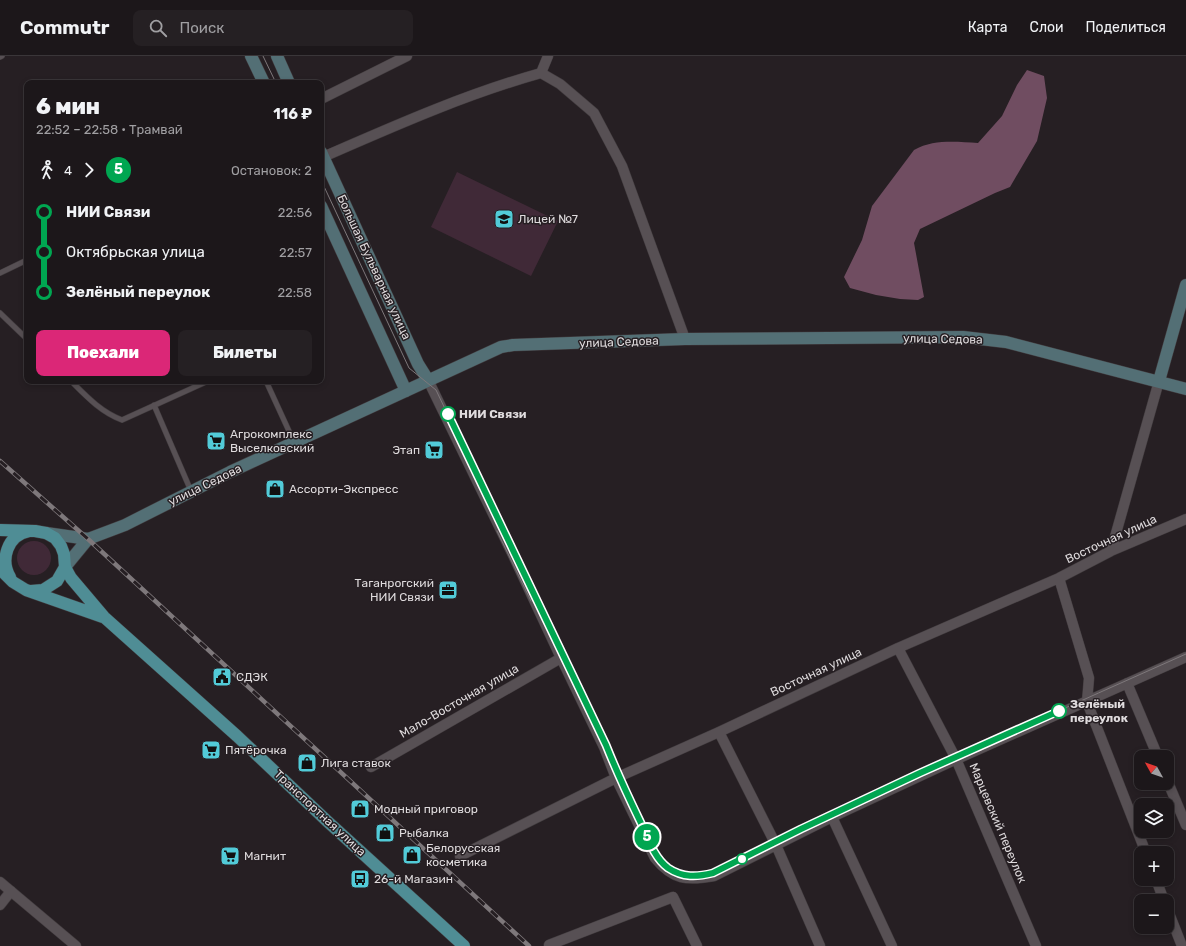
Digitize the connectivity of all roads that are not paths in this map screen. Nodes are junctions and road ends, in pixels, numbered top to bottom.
1 (251, 56) edge
2 (277, 56) edge
3 (407, 56) edge
4 (548, 56) edge
5 (541, 73) junction
6 (263, 80) edge
7 (288, 80) edge
8 (324, 98) edge
9 (324, 154) edge
10 (324, 159) edge
11 (324, 213) edge
12 (24, 261) edge
13 (0, 273) edge
14 (1186, 285) edge
15 (0, 313) edge
16 (24, 336) edge
17 (685, 339) junction
18 (428, 380) junction
19 (1159, 381) junction
20 (74, 384) edge
21 (202, 384) edge
22 (267, 384) edge
23 (1186, 389) edge
24 (406, 391) junction
25 (154, 406) junction
26 (295, 443) junction
27 (192, 492) junction
28 (1186, 518) edge
29 (0, 530) edge
30 (41, 532) junction
31 (88, 538) junction
32 (1111, 551) junction
33 (65, 567) junction
34 (0, 569) edge
35 (1059, 578) junction
36 (12, 582) junction
37 (26, 590) junction
38 (104, 617) junction
39 (898, 648) junction
40 (1186, 657) edge
41 (560, 658) junction
42 (1127, 683) junction
43 (1087, 702) junction
44 (719, 732) junction
45 (1155, 750) edge
46 (956, 759) junction
47 (371, 767) dead end
48 (616, 778) junction
49 (1171, 790) edge
50 (832, 817) junction
51 (1186, 825) edge
52 (776, 845) junction
53 (1143, 846) edge
54 (460, 856) dead end
55 (0, 882) edge
56 (11, 892) junction
57 (0, 905) edge
58 (1174, 926) edge
59 (549, 945) dead end
60 (76, 946) edge
61 (464, 946) edge
62 (697, 946) edge
63 (820, 946) edge
64 (892, 946) edge
65 (1036, 946) edge
66 (1182, 946) edge

1 - 6 main road
2 - 7 main road
3 - 8 street
4 - 5 street
5 - 9 street
5 - 17 street
10 - 18 main road, Большая Бульварная улица
11 - 24 main road, Большая Бульварная улица
12 - 13 lane
14 - 19 main road
15 - 16 lane
17 - 18 main road, улица Седова
17 - 19 main road, улица Седова
18 - 24 main road, улица Седова
18 - 41 street
19 - 23 main road, улица Седова
19 - 32 street
20 - 25 lane
21 - 25 lane
22 - 26 lane
24 - 26 main road, улица Седова
25 - 27 lane
26 - 27 main road, улица Седова
27 - 31 main road, улица Седова
28 - 32 street, Восточная улица
29 - 30 main road
30 - 31 main road, улица Седова
30 - 33 main road
30 - 36 main road
31 - 33 main road
32 - 35 street, Восточная улица
33 - 37 main road
33 - 38 main road
34 - 36 main road
35 - 39 street, Восточная улица
35 - 43 street
36 - 37 main road
37 - 38 main road
38 - 61 main road, Транспортная улица
39 - 44 street, Восточная улица
39 - 46 street, Марцевский переулок
40 - 42 street
41 - 47 street, Мало-Восточная улица
41 - 48 street
42 - 43 street
42 - 45 street
43 - 46 street
43 - 53 street
44 - 48 street, Восточная улица
44 - 52 street
46 - 50 street
46 - 65 street, Марцевский переулок
48 - 52 street
48 - 54 street, Восточная улица
49 - 51 street
50 - 52 street
50 - 64 street
52 - 63 street
55 - 56 street
56 - 57 street
56 - 60 street
58 - 66 street
59 - 62 street

